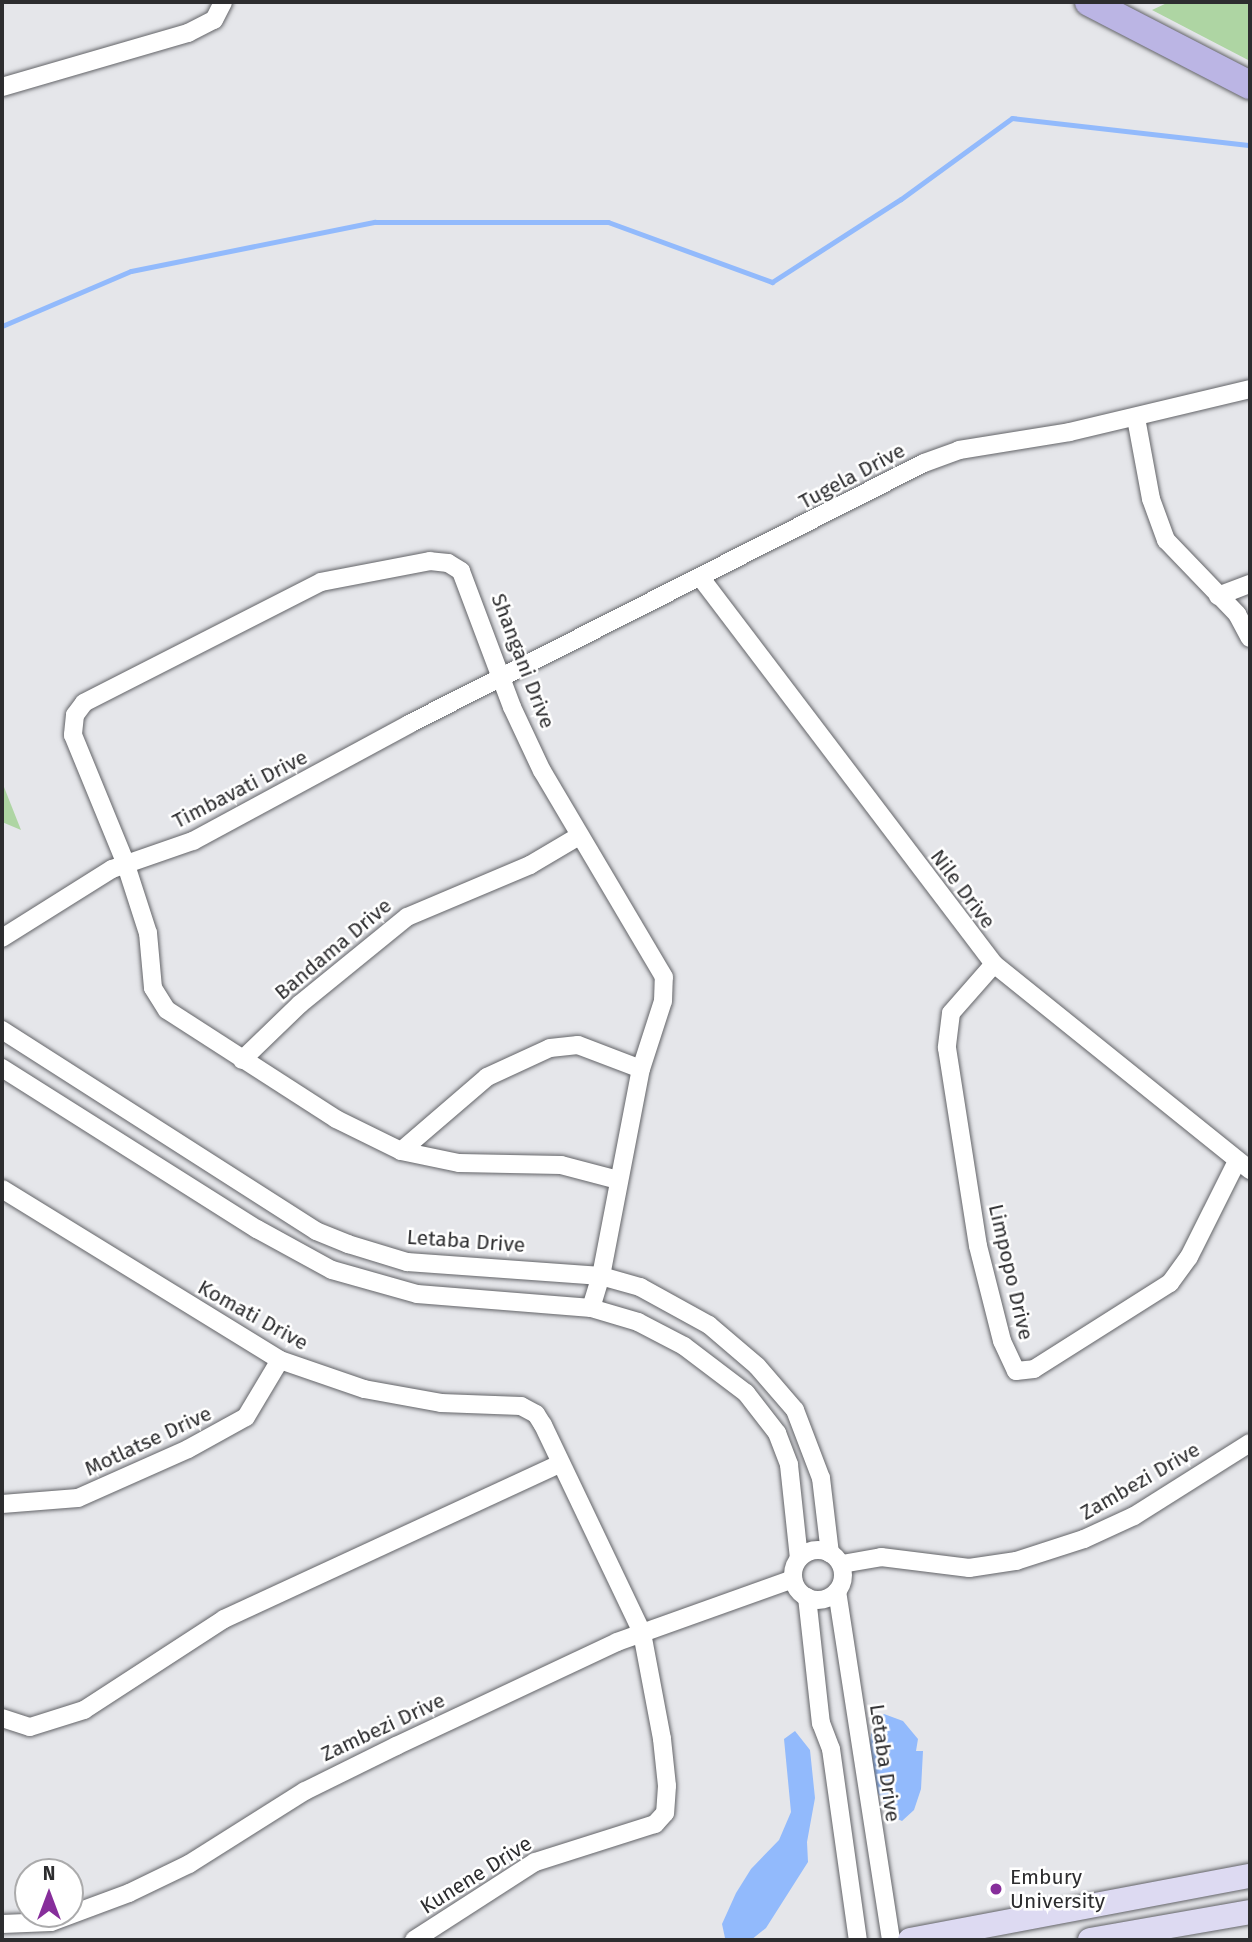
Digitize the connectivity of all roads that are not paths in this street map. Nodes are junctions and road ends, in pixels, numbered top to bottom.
1 (223, 2) edge
2 (1089, 2) edge
3 (1250, 85) edge
4 (2, 87) edge
5 (1250, 389) edge
6 (1136, 418) junction
7 (701, 578) junction
8 (1250, 584) edge
9 (1218, 596) junction
10 (1250, 638) edge
11 (500, 678) junction
12 (579, 836) junction
13 (125, 862) junction
14 (2, 938) edge
15 (993, 964) junction
16 (2, 1030) edge
17 (242, 1060) junction
18 (2, 1068) edge
19 (641, 1069) junction
20 (401, 1151) junction
21 (1244, 1166) edge
22 (618, 1180) junction
23 (2, 1189) edge
24 (601, 1276) junction
25 (591, 1308) junction
26 (280, 1360) junction
27 (1250, 1443) edge
28 (559, 1464) junction
29 (2, 1504) edge
30 (799, 1558) junction
31 (836, 1559) junction
32 (793, 1579) junction
33 (837, 1591) junction
34 (807, 1597) junction
35 (642, 1633) junction
36 (845, 1645) junction
37 (812, 1649) junction
38 (2, 1718) edge
39 (862, 1770) junction
40 (835, 1773) junction
41 (1250, 1876) edge
42 (1250, 1912) edge
43 (2, 1924) edge
44 (414, 1940) edge
45 (858, 1940) edge
46 (891, 1940) edge
47 (911, 1940) edge
48 (1090, 1940) edge

1 - 4 street
2 - 3 main road
5 - 6 street, Tugela Drive
6 - 7 street, Tugela Drive
6 - 9 street
7 - 11 street, Tugela Drive
7 - 15 street, Nile Drive
8 - 9 street
9 - 10 street
11 - 12 street, Shangani Drive
11 - 13 street, Timbavati Drive
11 - 13 street, Shangani Drive
12 - 17 street, Bandama Drive
12 - 19 street, Shangani Drive
13 - 14 street, Timbavati Drive
13 - 17 street
15 - 21 street, Nile Drive
15 - 21 street, Limpopo Drive
16 - 24 street, Letaba Drive
17 - 20 street
18 - 25 street
19 - 20 street
19 - 22 street, Shangani Drive
20 - 22 street
22 - 24 street, Shangani Drive
23 - 26 street, Komati Drive
24 - 25 street, Shangani Drive
24 - 31 street, Letaba Drive
25 - 30 street
26 - 28 street, Komati Drive
26 - 29 street, Motlatse Drive
27 - 31 street, Zambezi Drive
28 - 35 street, Komati Drive
28 - 38 street
30 - 31 street
30 - 32 street
31 - 33 street
32 - 34 street
32 - 35 street, Zambezi Drive
33 - 34 street
33 - 36 street, Letaba Drive
34 - 37 street
35 - 43 street, Zambezi Drive
35 - 44 street, Kunene Drive
36 - 37 street
36 - 39 street, Letaba Drive
37 - 40 street
39 - 40 street
39 - 46 street, Letaba Drive
40 - 45 street
41 - 47 main road
42 - 48 main road

